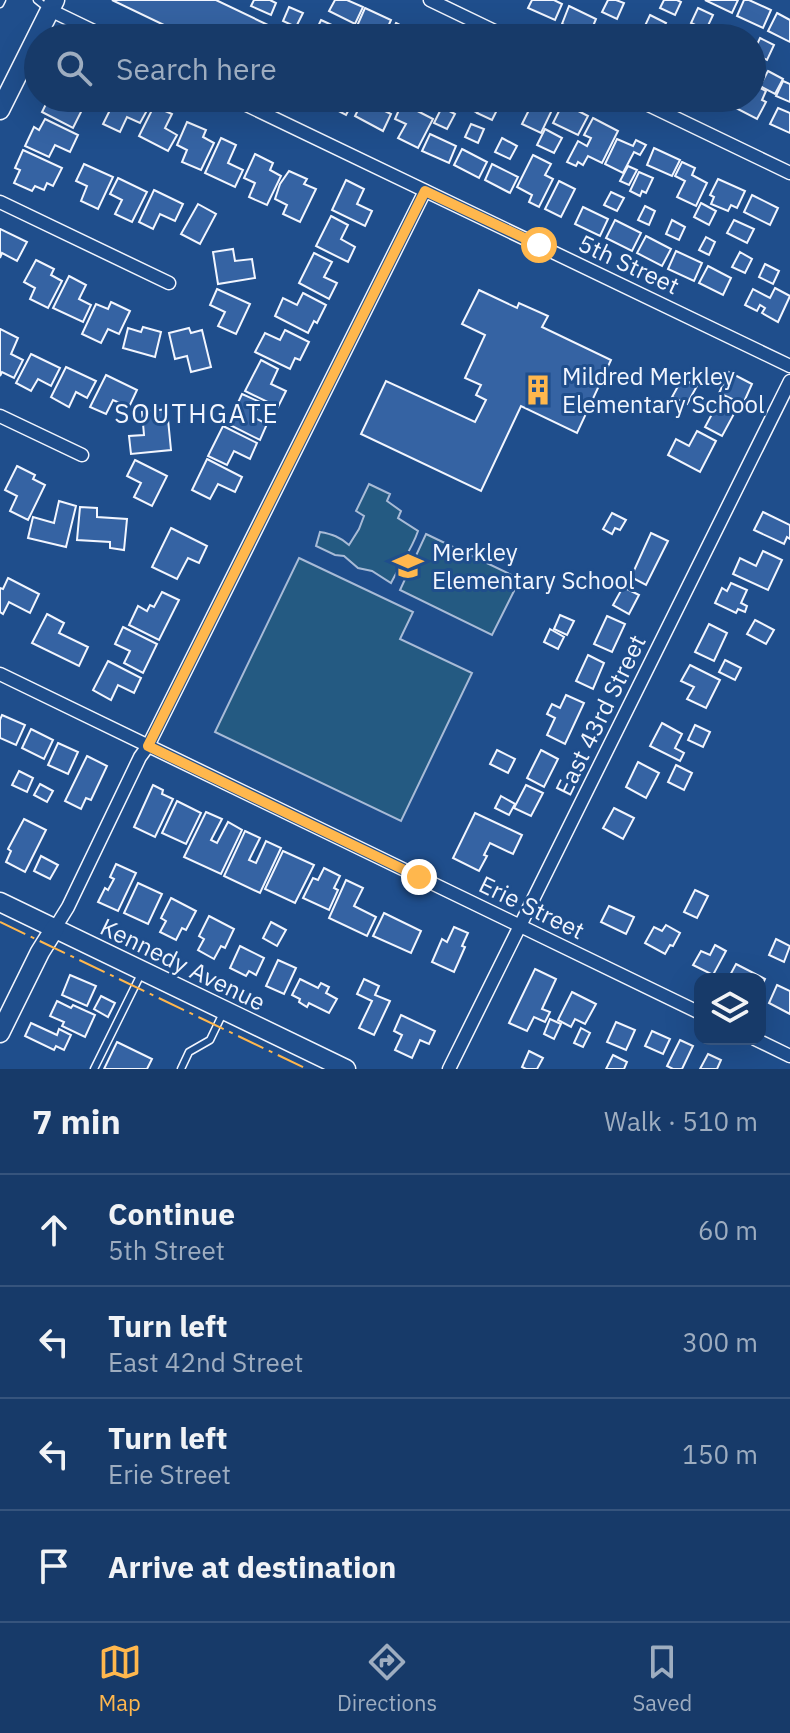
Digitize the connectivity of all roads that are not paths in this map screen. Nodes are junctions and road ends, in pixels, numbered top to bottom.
1 (430, 0) edge
2 (47, 3) edge
3 (38, 24) edge
4 (84, 24) edge
5 (480, 24) edge
6 (24, 55) edge
7 (0, 110) edge
8 (261, 112) edge
9 (663, 112) edge
10 (790, 173) edge
11 (425, 191) junction
12 (0, 202) edge
13 (169, 283) dead end
14 (790, 366) edge
15 (790, 381) edge
16 (0, 416) edge
17 (82, 455) dead end
18 (0, 674) edge
19 (148, 746) junction
20 (0, 902) edge
21 (520, 926) junction
22 (55, 928) junction
23 (143, 971) junction
24 (224, 1010) junction
25 (694, 1010) edge
26 (0, 1033) edge
27 (766, 1044) edge
28 (790, 1056) edge
29 (94, 1069) edge
30 (181, 1069) edge
31 (346, 1069) edge
32 (449, 1069) edge

1 - 5 street
2 - 3 street
2 - 4 street
6 - 7 street
8 - 11 street, 5th Street
9 - 10 street
11 - 14 street, 5th Street
11 - 19 street
12 - 13 street
15 - 21 street, East 43rd Street
16 - 17 street
18 - 19 street, Erie Street
19 - 21 street, Erie Street
19 - 22 street
20 - 22 street, Kennedy Avenue
21 - 25 street, Erie Street
21 - 32 street, East 43rd Street
22 - 23 street, Kennedy Avenue
22 - 26 street
23 - 24 street, Kennedy Avenue
23 - 29 lane
24 - 30 lane
24 - 31 street, Kennedy Avenue
27 - 28 street

